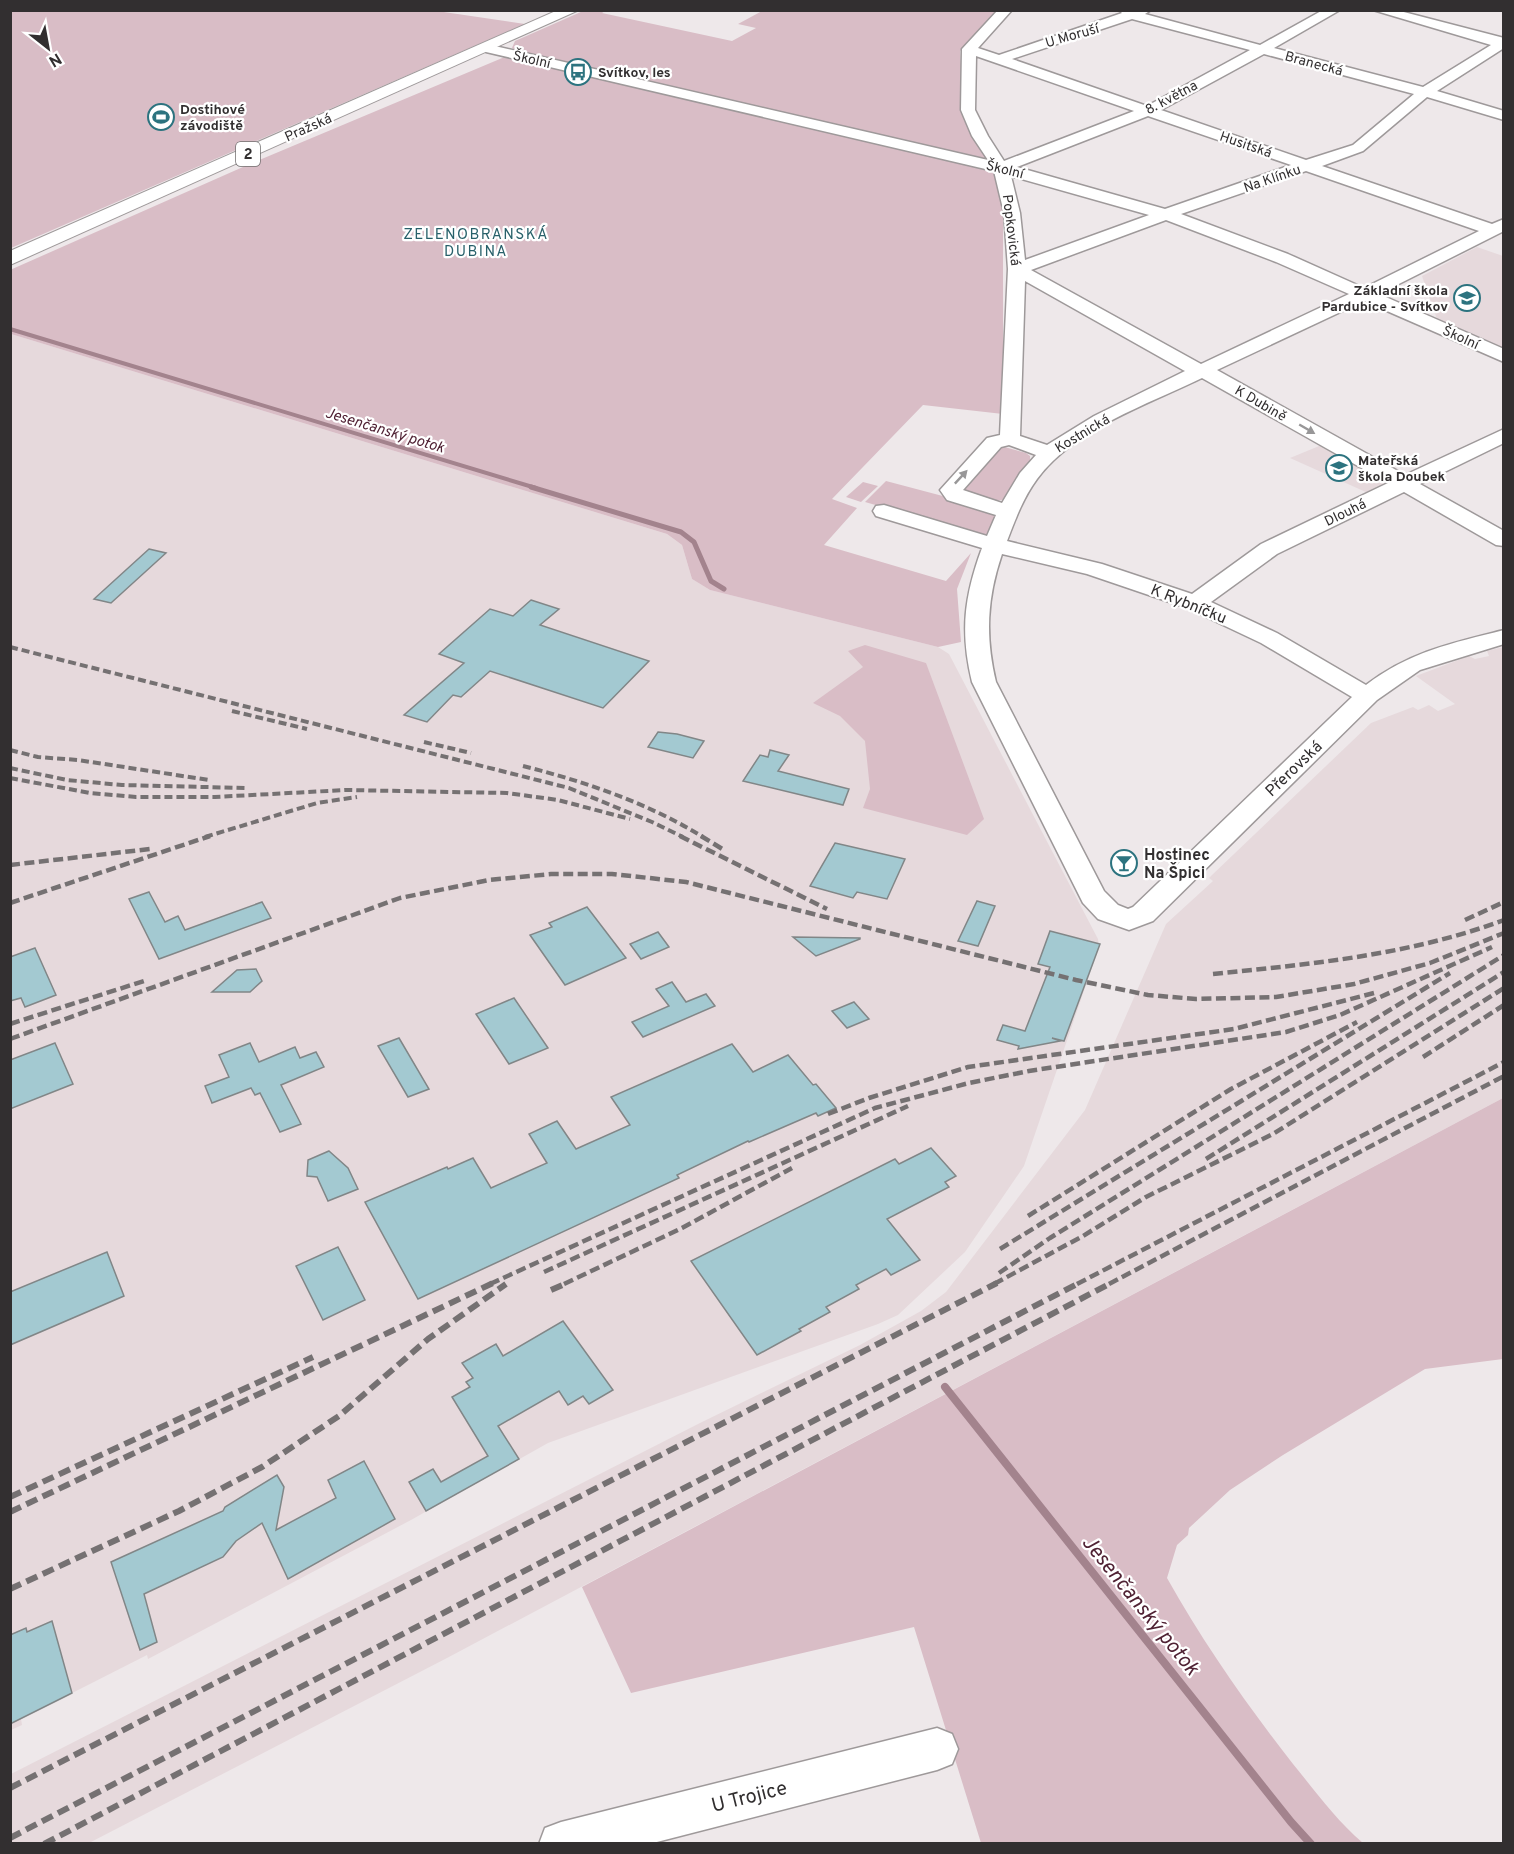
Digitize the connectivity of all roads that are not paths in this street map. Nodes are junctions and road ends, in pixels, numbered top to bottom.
1 (572, 10) edge
2 (1006, 10) edge
3 (1334, 10) edge
4 (1379, 10) edge
5 (1135, 12) edge
6 (1503, 43) edge
7 (486, 48) junction
8 (1262, 49) junction
9 (968, 53) junction
10 (993, 58) junction
11 (1425, 92) junction
12 (1149, 110) junction
13 (1503, 116) edge
14 (1309, 165) junction
15 (1001, 168) junction
16 (1166, 215) junction
17 (1498, 227) edge
18 (10, 259) edge
19 (1017, 269) junction
20 (1364, 294) junction
21 (1503, 356) edge
22 (1201, 371) junction
23 (1503, 435) edge
24 (1010, 439) junction
25 (1050, 453) junction
26 (1403, 484) junction
27 (884, 511) dead end
28 (1009, 512) junction
29 (1503, 540) edge
30 (994, 545) junction
31 (1195, 603) junction
32 (1503, 637) edge
33 (1368, 695) junction
34 (1102, 908) joint
35 (937, 1749) dead end
36 (576, 1842) edge

1 - 7 main road, Pražská / 2
2 - 9 street
3 - 8 street, 8. května
4 - 6 street
5 - 8 street, Branecká
5 - 10 street, U Moruší
6 - 11 street, Na Klínku
7 - 15 street, Školní
7 - 18 main road, Pražská / 2
8 - 11 street, Branecká
8 - 12 street, 8. května
9 - 10 street
9 - 15 street, Popkovická
10 - 12 street, Husitská
11 - 13 street, Branecká
11 - 14 street, Na Klínku
12 - 14 street, Husitská
12 - 15 street, 8. května
14 - 16 street, Na Klínku
14 - 17 street, Husitská
15 - 16 street, Školní
15 - 19 street, Popkovická
16 - 19 street, Na Klínku
16 - 20 street, Školní
17 - 20 street, Kostnická
19 - 22 street, K Dubině
19 - 24 street, Popkovická
20 - 21 street, Školní
20 - 22 street, Kostnická
22 - 25 street, Kostnická
22 -> 26 street, K Dubině
23 - 26 street, Dlouhá
24 - 25 street
28 -> 24 street
25 - 28 street, Kostnická
26 - 29 street, K Dubině
26 - 31 street, Dlouhá
27 - 30 street
28 - 30 street, Kostnická
30 - 31 street, K Rybníčku
30 - 34 street, Kostnická
31 - 33 street, K Rybníčku
32 - 33 street, Přerovská
33 - 34 street, Přerovská
35 - 36 street, U Trojice

